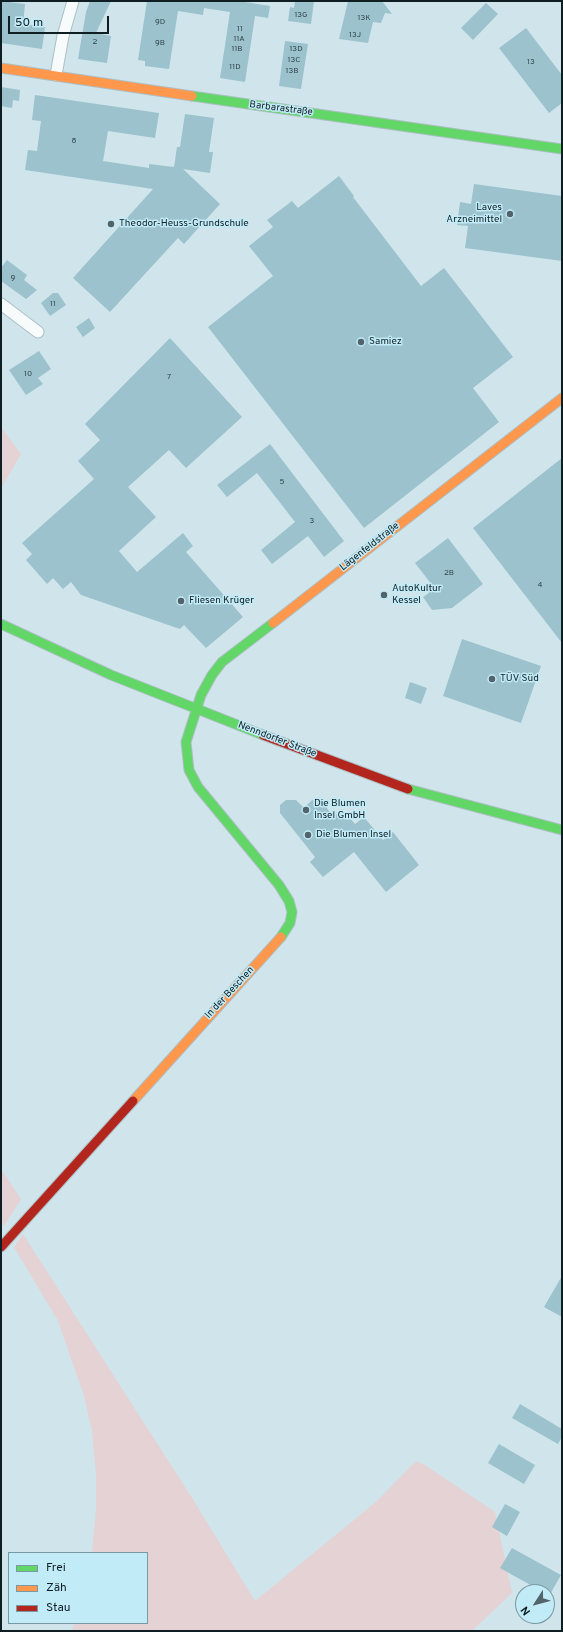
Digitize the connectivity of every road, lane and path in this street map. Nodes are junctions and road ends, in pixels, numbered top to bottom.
1 (73, 1) edge
2 (1, 68) edge
3 (56, 75) junction
4 (562, 149) edge
5 (1, 304) edge
6 (38, 332) dead end
7 (562, 398) edge
8 (1, 624) edge
9 (196, 710) junction
10 (562, 830) edge
11 (1, 1247) edge

1 - 3 street
2 - 3 street, Barbarastraße
3 - 4 street, Barbarastraße
5 - 6 street
7 - 9 street, Lägenfeldstraße
8 - 9 street, Nenndorfer Straße
9 - 10 street, Nenndorfer Straße
9 - 11 street, In der Beschen

